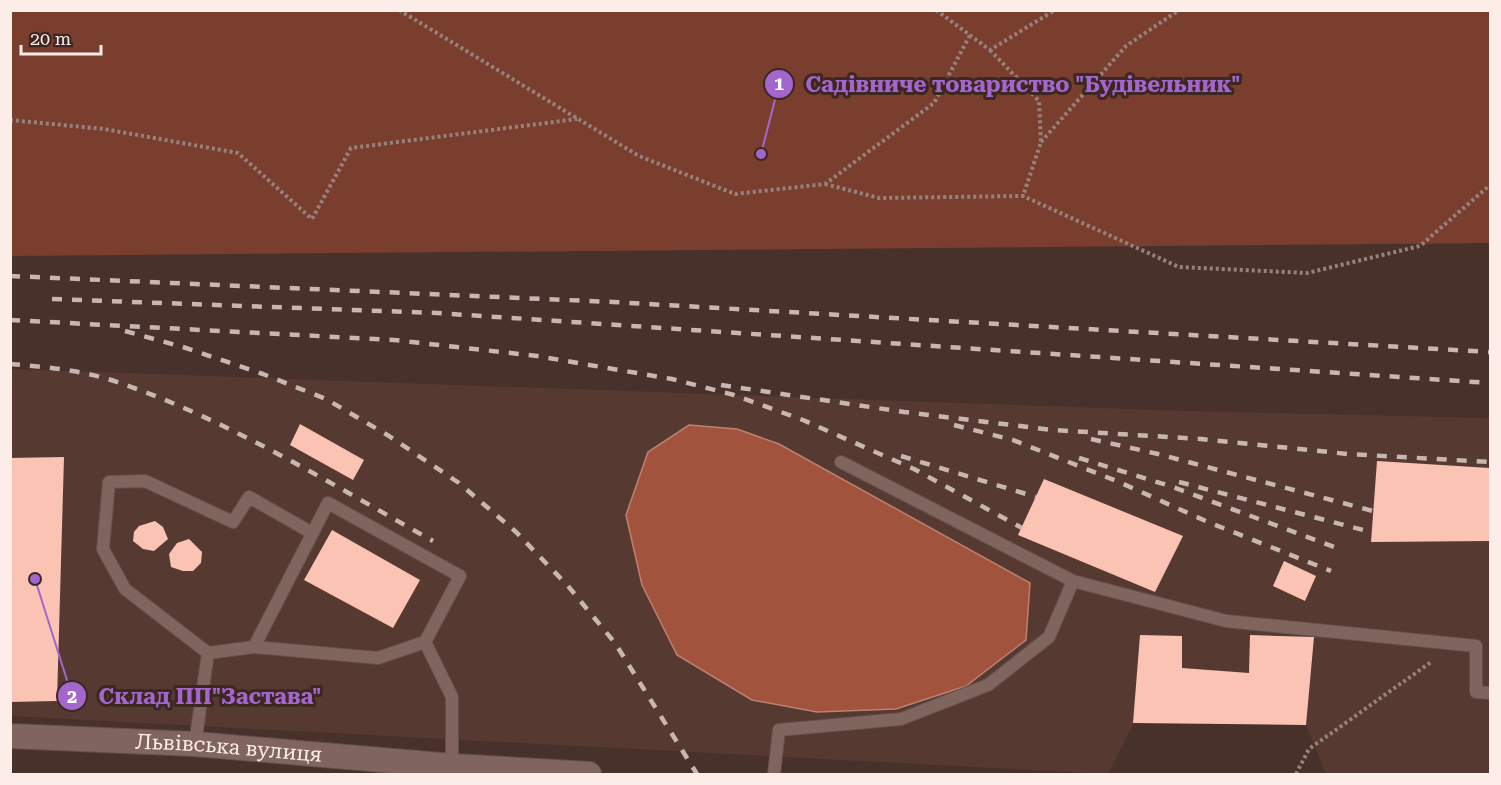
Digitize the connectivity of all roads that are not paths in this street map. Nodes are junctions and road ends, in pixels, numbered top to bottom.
1 (841, 462) dead end
2 (312, 533) junction
3 (1072, 581) junction
4 (425, 642) junction
5 (254, 647) junction
6 (208, 653) junction
7 (1491, 693) edge
8 (10, 736) edge
9 (195, 744) junction
10 (452, 766) junction
11 (366, 767) edge
12 (542, 773) edge
13 (589, 774) edge
14 (774, 774) edge

1 - 3 lane
2 - 4 lane
2 - 5 lane
2 - 6 lane
3 - 7 lane
3 - 14 lane
4 - 5 lane
4 - 10 lane
5 - 6 lane
6 - 9 lane
8 - 9 street, Львівська вулиця
9 - 11 street, Львівська вулиця
10 - 11 street, Львівська вулиця
10 - 12 street, Львівська вулиця
12 - 13 street, Львівська вулиця

